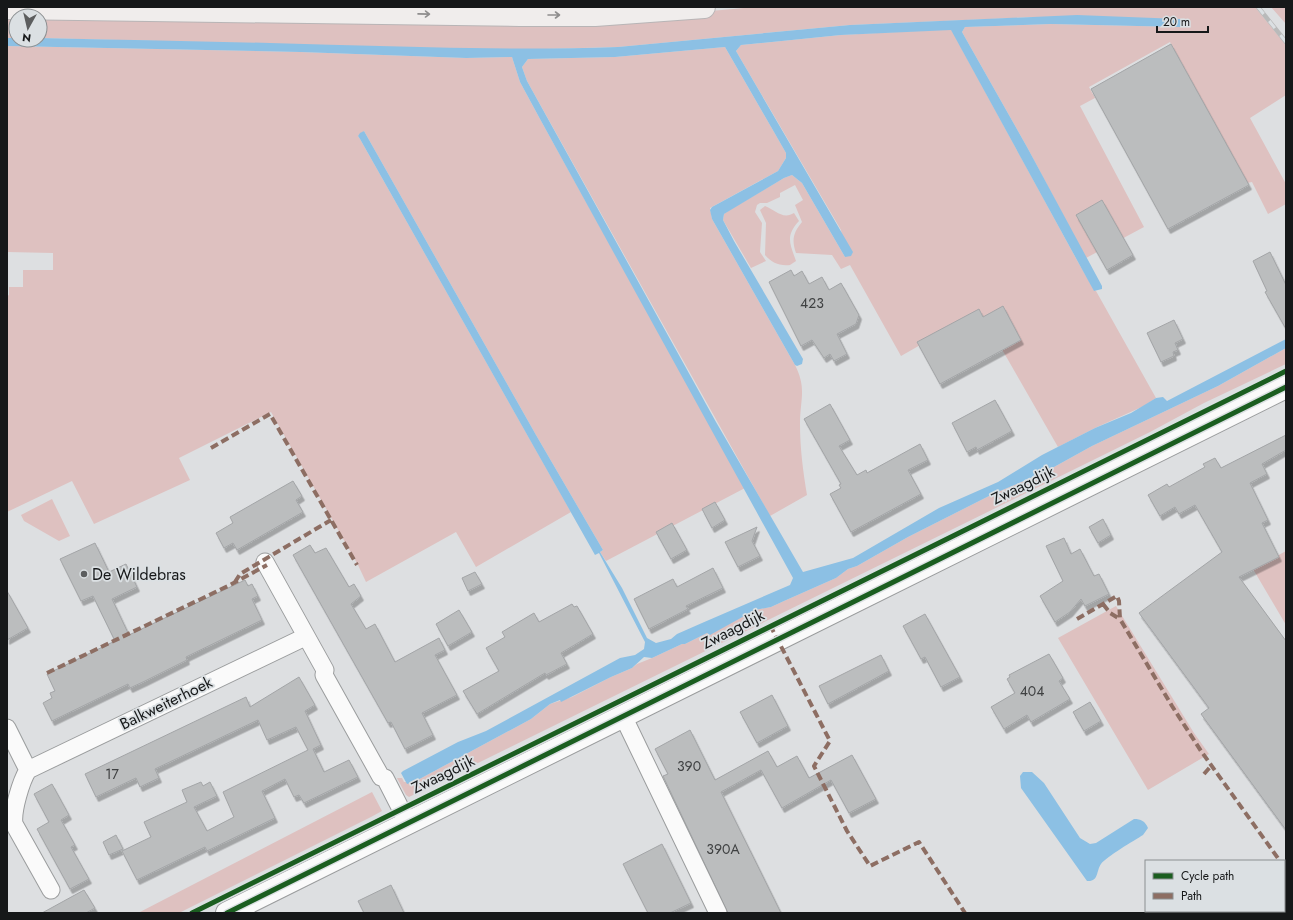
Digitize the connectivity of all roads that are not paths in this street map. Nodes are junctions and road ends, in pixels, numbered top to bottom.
1 (704, 7) edge
2 (7, 8) edge
3 (1286, 387) edge
4 (265, 562) dead end
5 (305, 637) junction
6 (623, 716) junction
7 (7, 728) edge
8 (28, 770) junction
9 (408, 823) junction
10 (51, 890) dead end
11 (227, 913) edge
12 (718, 913) edge

2 -> 1 highway
3 - 6 street, Zwaagdijk
4 - 5 street
5 - 8 street, Balkweiterhoek
5 - 9 street
6 - 9 street, Zwaagdijk
6 - 12 street
7 - 8 street
8 - 10 street
9 - 11 street, Zwaagdijk

